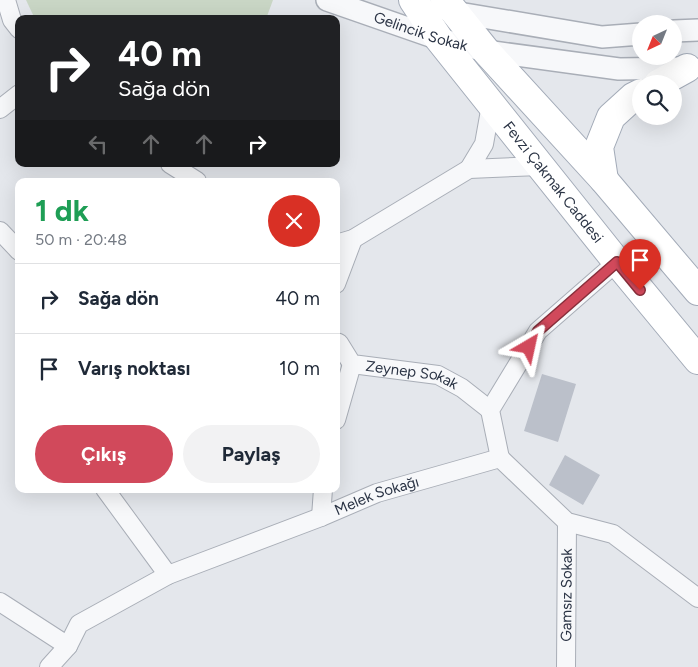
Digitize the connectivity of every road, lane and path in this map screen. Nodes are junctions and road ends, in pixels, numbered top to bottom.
1 (6, 0) edge
2 (327, 0) edge
3 (413, 0) edge
4 (423, 0) edge
5 (449, 6) edge
6 (15, 23) edge
7 (698, 30) edge
8 (682, 31) edge
9 (632, 35) edge
10 (438, 39) junction
11 (486, 51) junction
12 (692, 68) edge
13 (677, 75) edge
14 (15, 97) edge
15 (632, 98) edge
16 (491, 105) junction
17 (0, 110) edge
18 (540, 166) junction
19 (174, 167) edge
20 (469, 169) junction
21 (188, 178) edge
22 (604, 180) junction
23 (0, 232) edge
24 (353, 239) junction
25 (340, 243) edge
26 (15, 247) edge
27 (617, 262) junction
28 (340, 273) edge
29 (698, 291) edge
30 (340, 345) edge
31 (698, 360) edge
32 (352, 364) junction
33 (340, 406) edge
34 (490, 410) junction
35 (500, 458) junction
36 (108, 493) edge
37 (323, 493) edge
38 (321, 517) junction
39 (567, 522) junction
40 (168, 575) junction
41 (698, 598) edge
42 (0, 602) edge
43 (68, 646) junction
44 (49, 667) edge
45 (566, 667) edge

1 - 6 street
2 - 10 street, Gelincik Sokak
3 - 10 main road, Fevzi Çakmak Caddesi
4 - 5 street, Gelincik Sokak
5 - 9 street, Gelincik Sokak
5 - 11 main road
7 - 8 street
10 - 11 street, Gelincik Sokak
10 - 16 main road, Fevzi Çakmak Caddesi
11 - 12 street, Gelincik Sokak
11 - 22 main road
12 - 13 main road
14 - 17 street
15 - 22 main road
16 - 18 main road, Fevzi Çakmak Caddesi
16 - 20 street
18 - 20 street
18 - 27 main road, Fevzi Çakmak Caddesi
19 - 21 street
20 - 24 street
22 - 29 main road
23 - 26 street
24 - 25 street
24 - 28 street
27 - 31 main road, Fevzi Çakmak Caddesi
27 - 34 street
30 - 32 street, Zeynep Sokak
32 - 33 street
32 - 34 street, Zeynep Sokak
34 - 35 street
35 - 38 street, Melek Sokağı
35 - 39 street
36 - 40 street
37 - 38 street
38 - 40 street, Melek Sokağı
39 - 41 street
39 - 45 street, Gamsız Sokak
40 - 43 street, Melek Sokağı
42 - 43 street
43 - 44 street, Melek Sokağı

